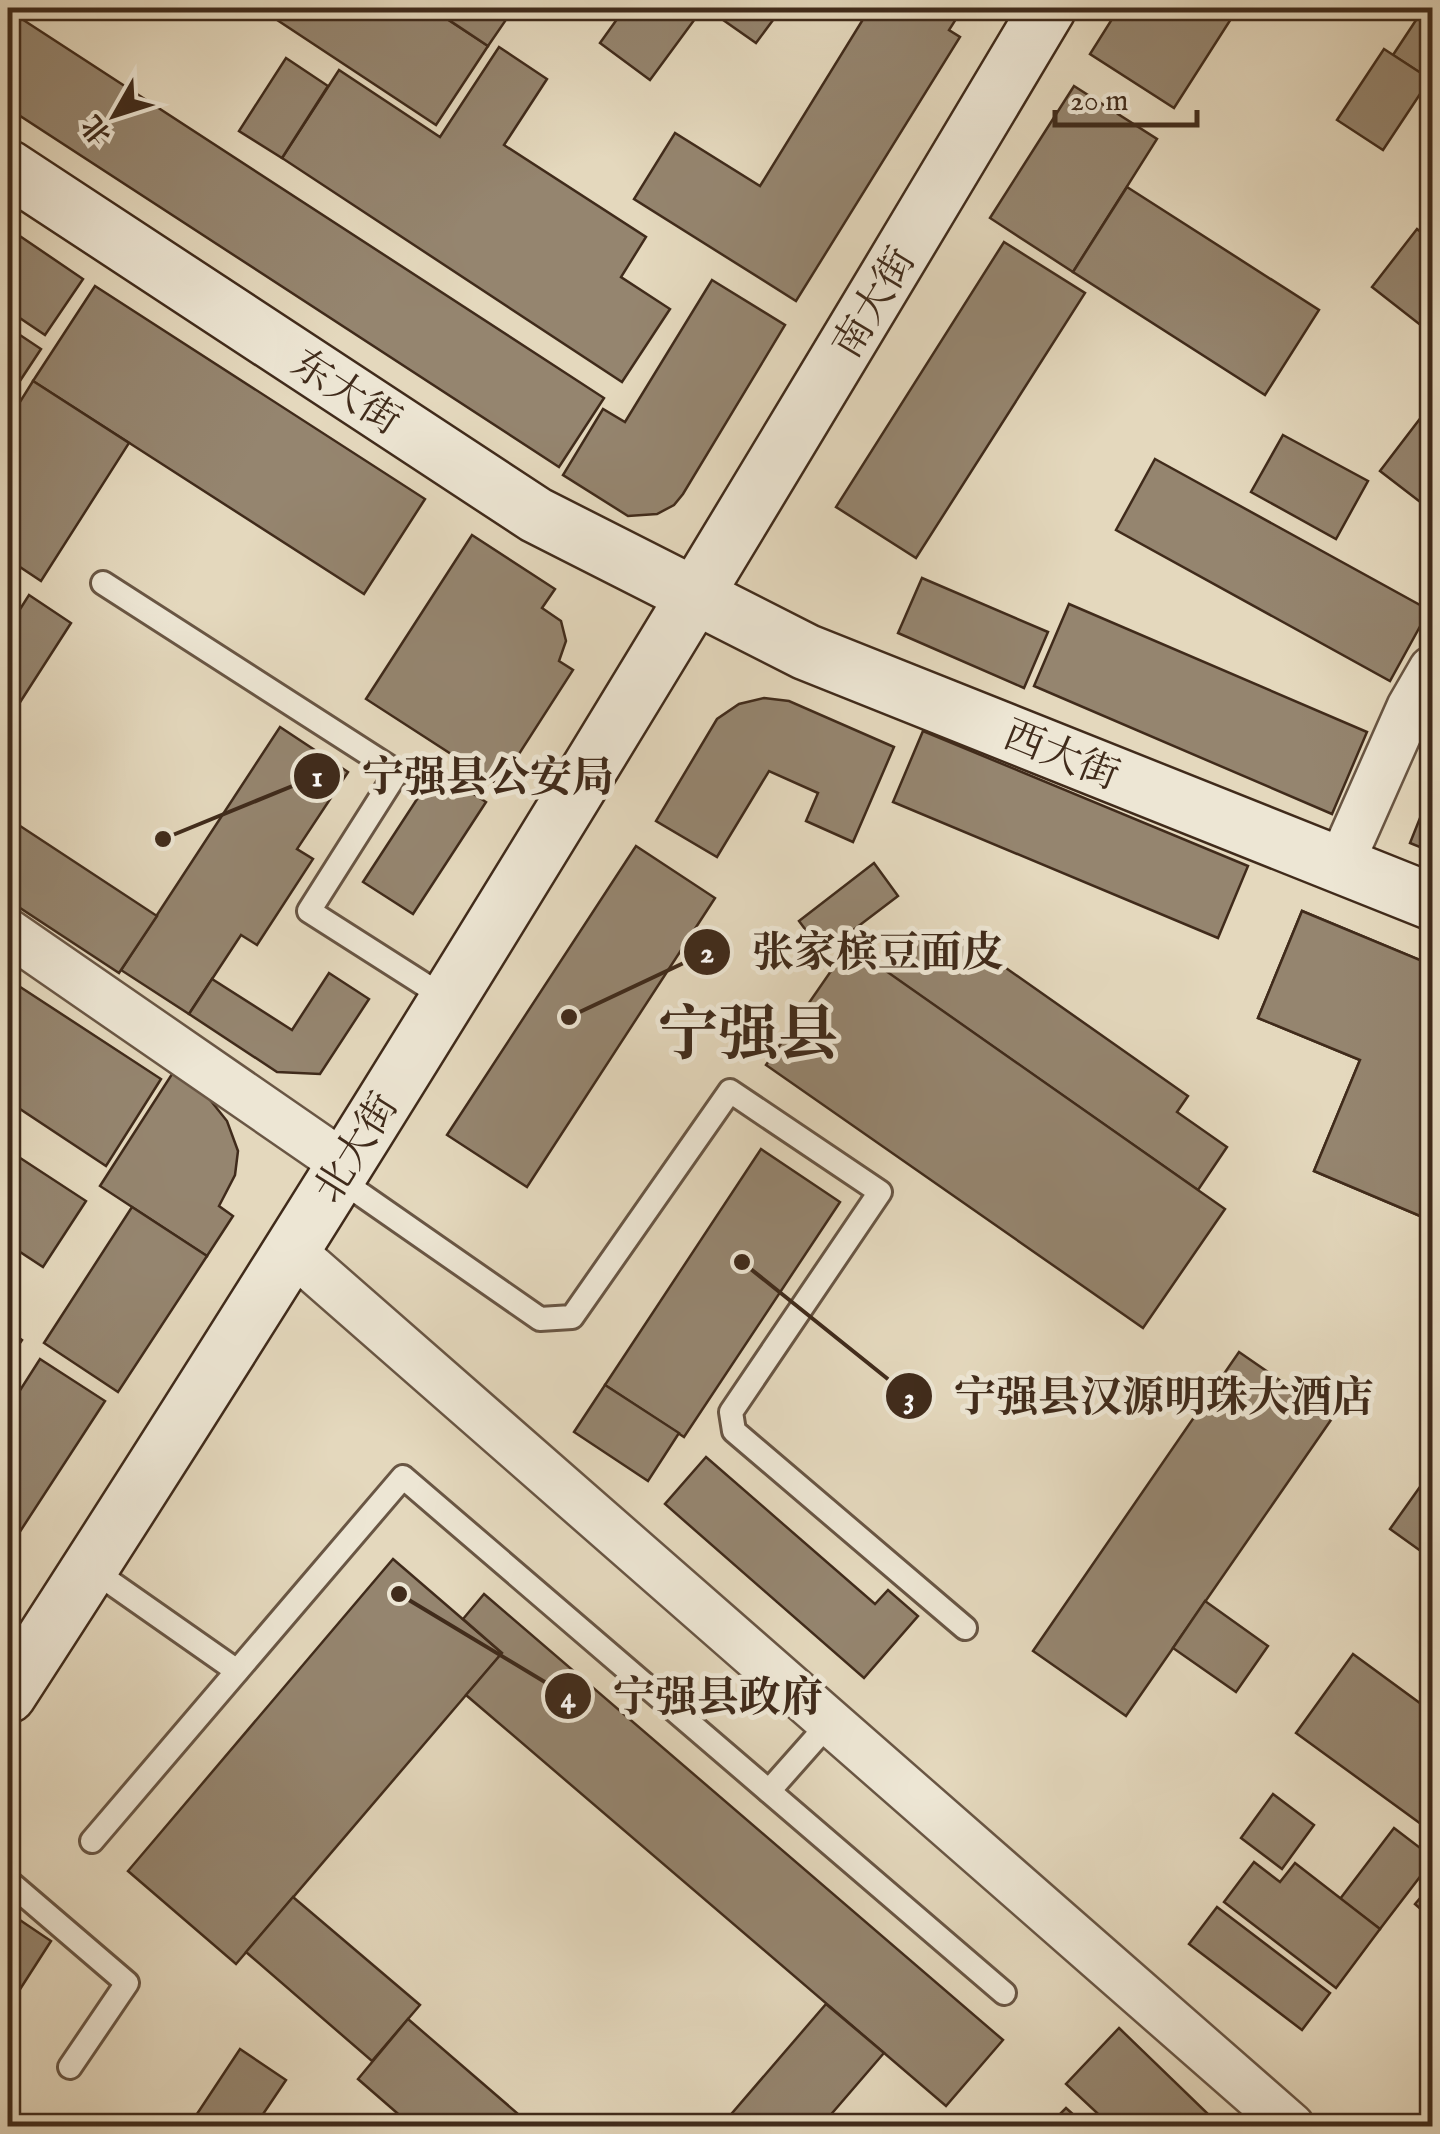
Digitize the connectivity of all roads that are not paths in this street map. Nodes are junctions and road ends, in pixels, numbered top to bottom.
1 (1048, 8) edge
2 (8, 168) edge
3 (103, 583) dead end
4 (697, 596) junction
5 (1432, 669) edge
6 (1340, 865) junction
7 (1432, 902) edge
8 (8, 932) edge
9 (447, 999) junction
10 (340, 1171) junction
11 (291, 1250) junction
12 (90, 1568) junction
13 (965, 1628) dead end
14 (237, 1671) junction
15 (8, 1695) edge
16 (832, 1720) junction
17 (770, 1791) junction
18 (92, 1841) dead end
19 (8, 1881) edge
20 (1004, 1993) dead end
21 (70, 2067) dead end
22 (1271, 2120) edge

1 - 4 street, 南大街
2 - 4 street, 东大街
3 - 9 lane
4 - 6 street, 西大街
4 - 9 street, 北大街
5 - 6 street
6 - 7 street, 西大街
8 - 10 street
9 - 10 street, 北大街
10 - 11 street, 北大街
10 - 13 lane
11 - 12 street, 北大街
11 - 16 street
12 - 14 lane
12 - 15 street, 北大街
14 - 17 lane
14 - 18 lane
16 - 17 lane
16 - 22 street
17 - 20 lane
19 - 21 lane

